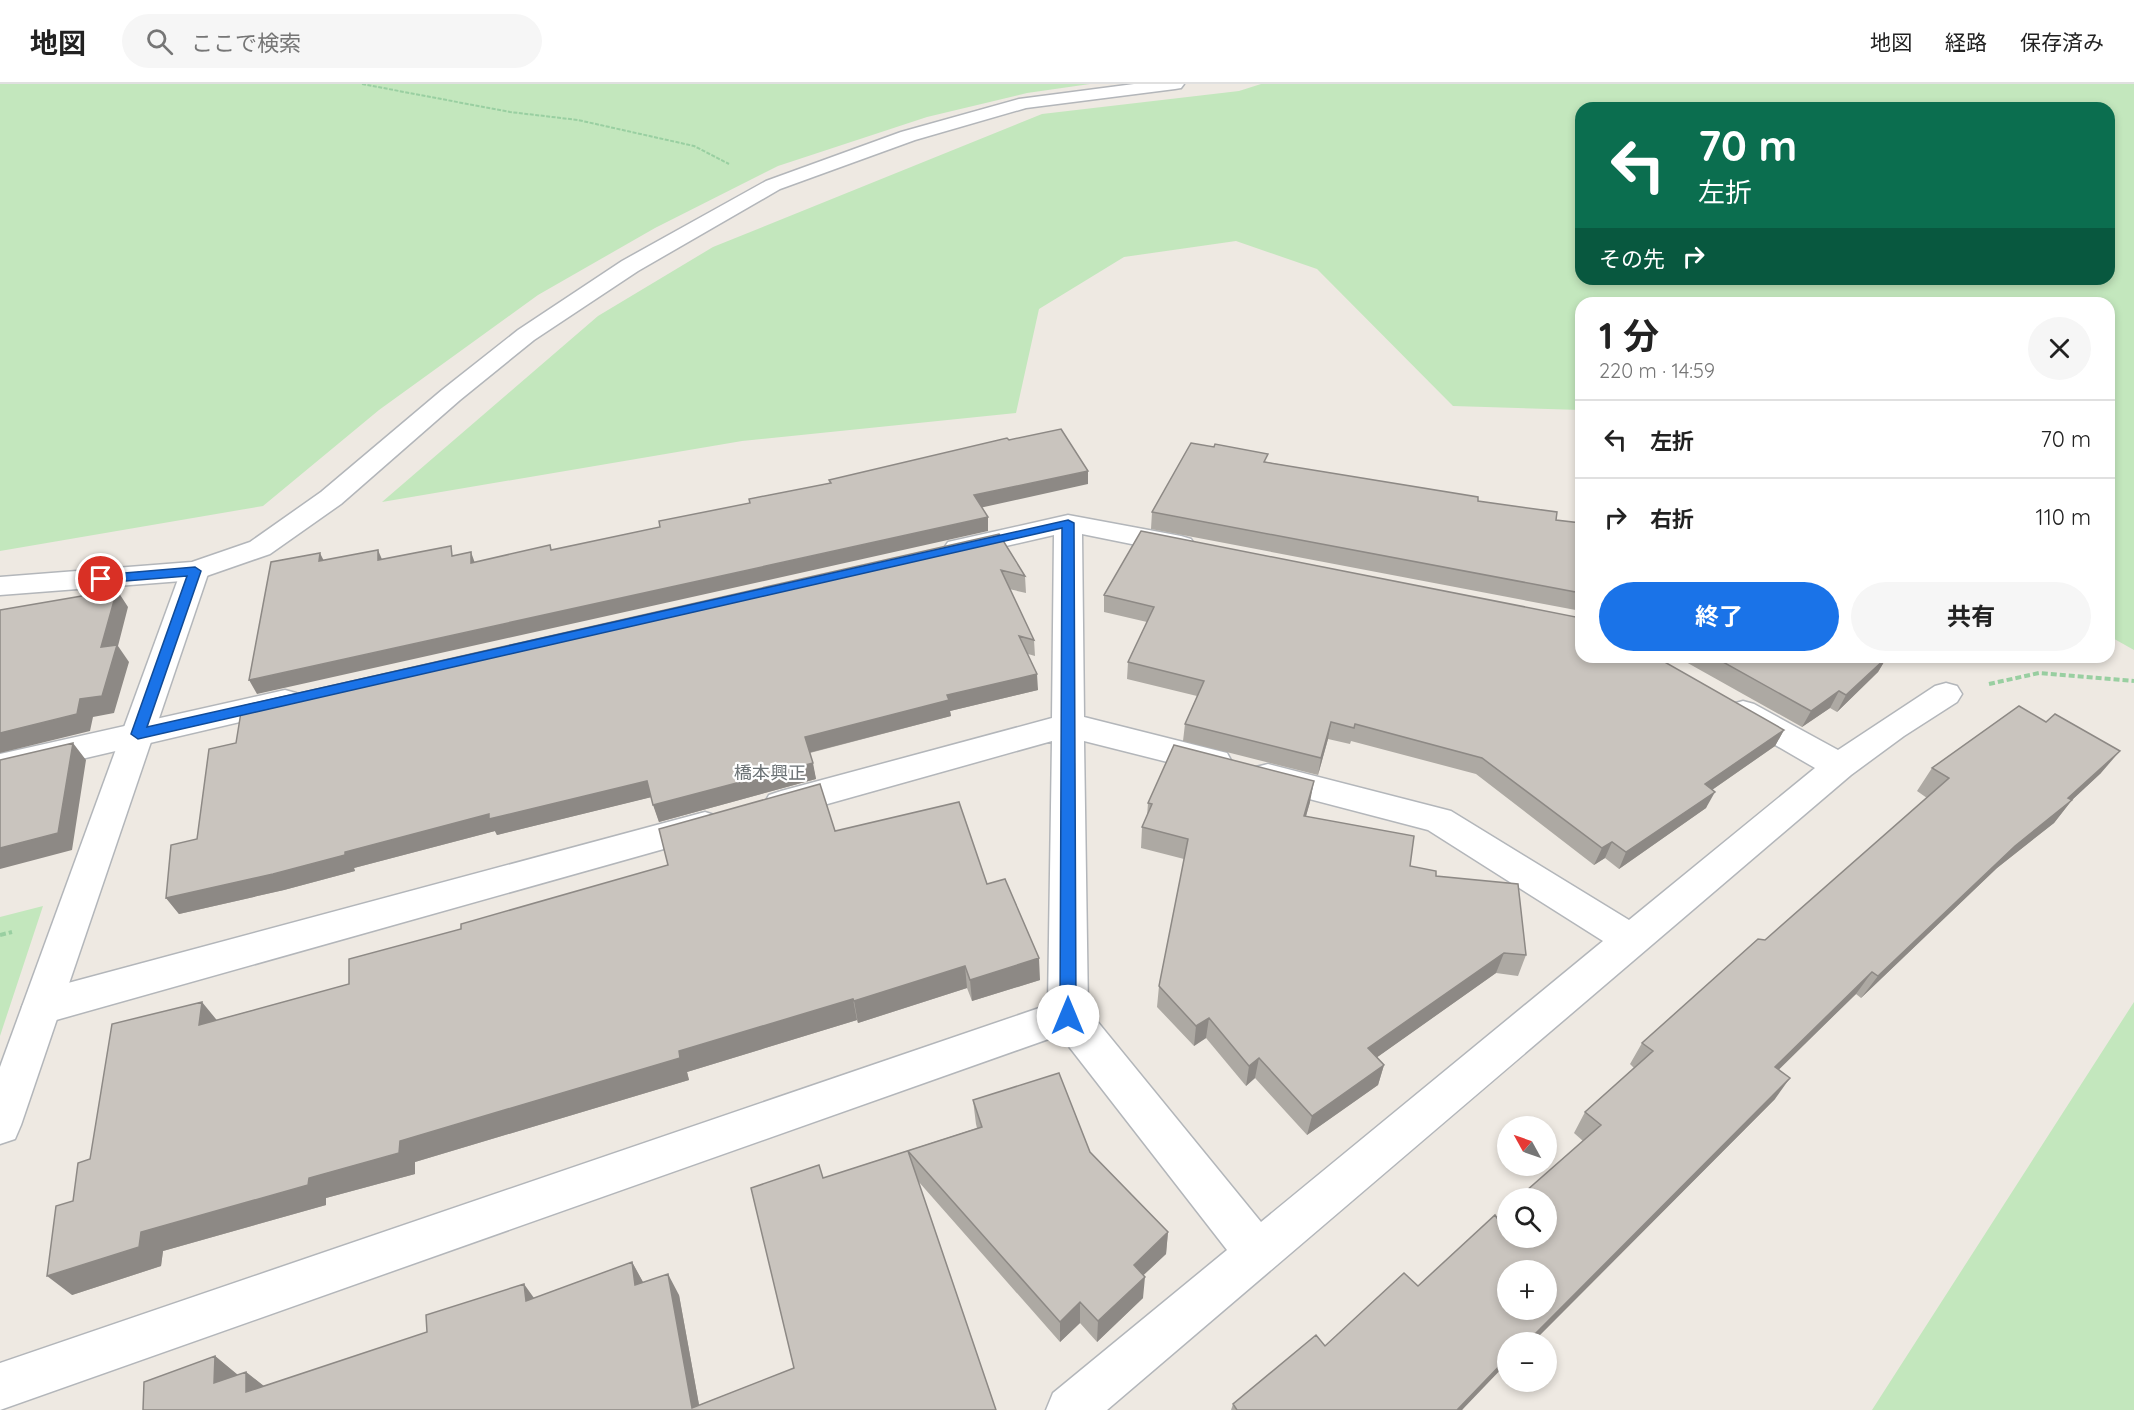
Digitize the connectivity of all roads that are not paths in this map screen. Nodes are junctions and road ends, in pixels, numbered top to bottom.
1 (1175, 84) edge
2 (1068, 523) junction
3 (1208, 550) edge
4 (928, 555) edge
5 (195, 571) junction
6 (0, 586) edge
7 (312, 694) edge
8 (1946, 694) road end
9 (1718, 697) edge
10 (1068, 725) junction
11 (138, 734) junction
12 (0, 766) edge
13 (1839, 766) junction
14 (1631, 940) junction
15 (42, 1007) junction
16 (1068, 1016) junction
17 (0, 1125) edge
18 (1258, 1253) junction
19 (0, 1387) edge
20 (1070, 1410) edge

1 - 5 street
2 - 3 street
2 - 4 street
2 - 10 street
5 - 6 street
5 - 11 street
7 - 11 street
8 - 13 street
9 - 13 street
10 - 14 street
10 - 15 street
10 - 16 street
11 - 12 street
11 - 15 street
13 - 14 street
14 - 18 street
15 - 17 street
16 - 18 street
16 - 19 street
18 - 20 street

